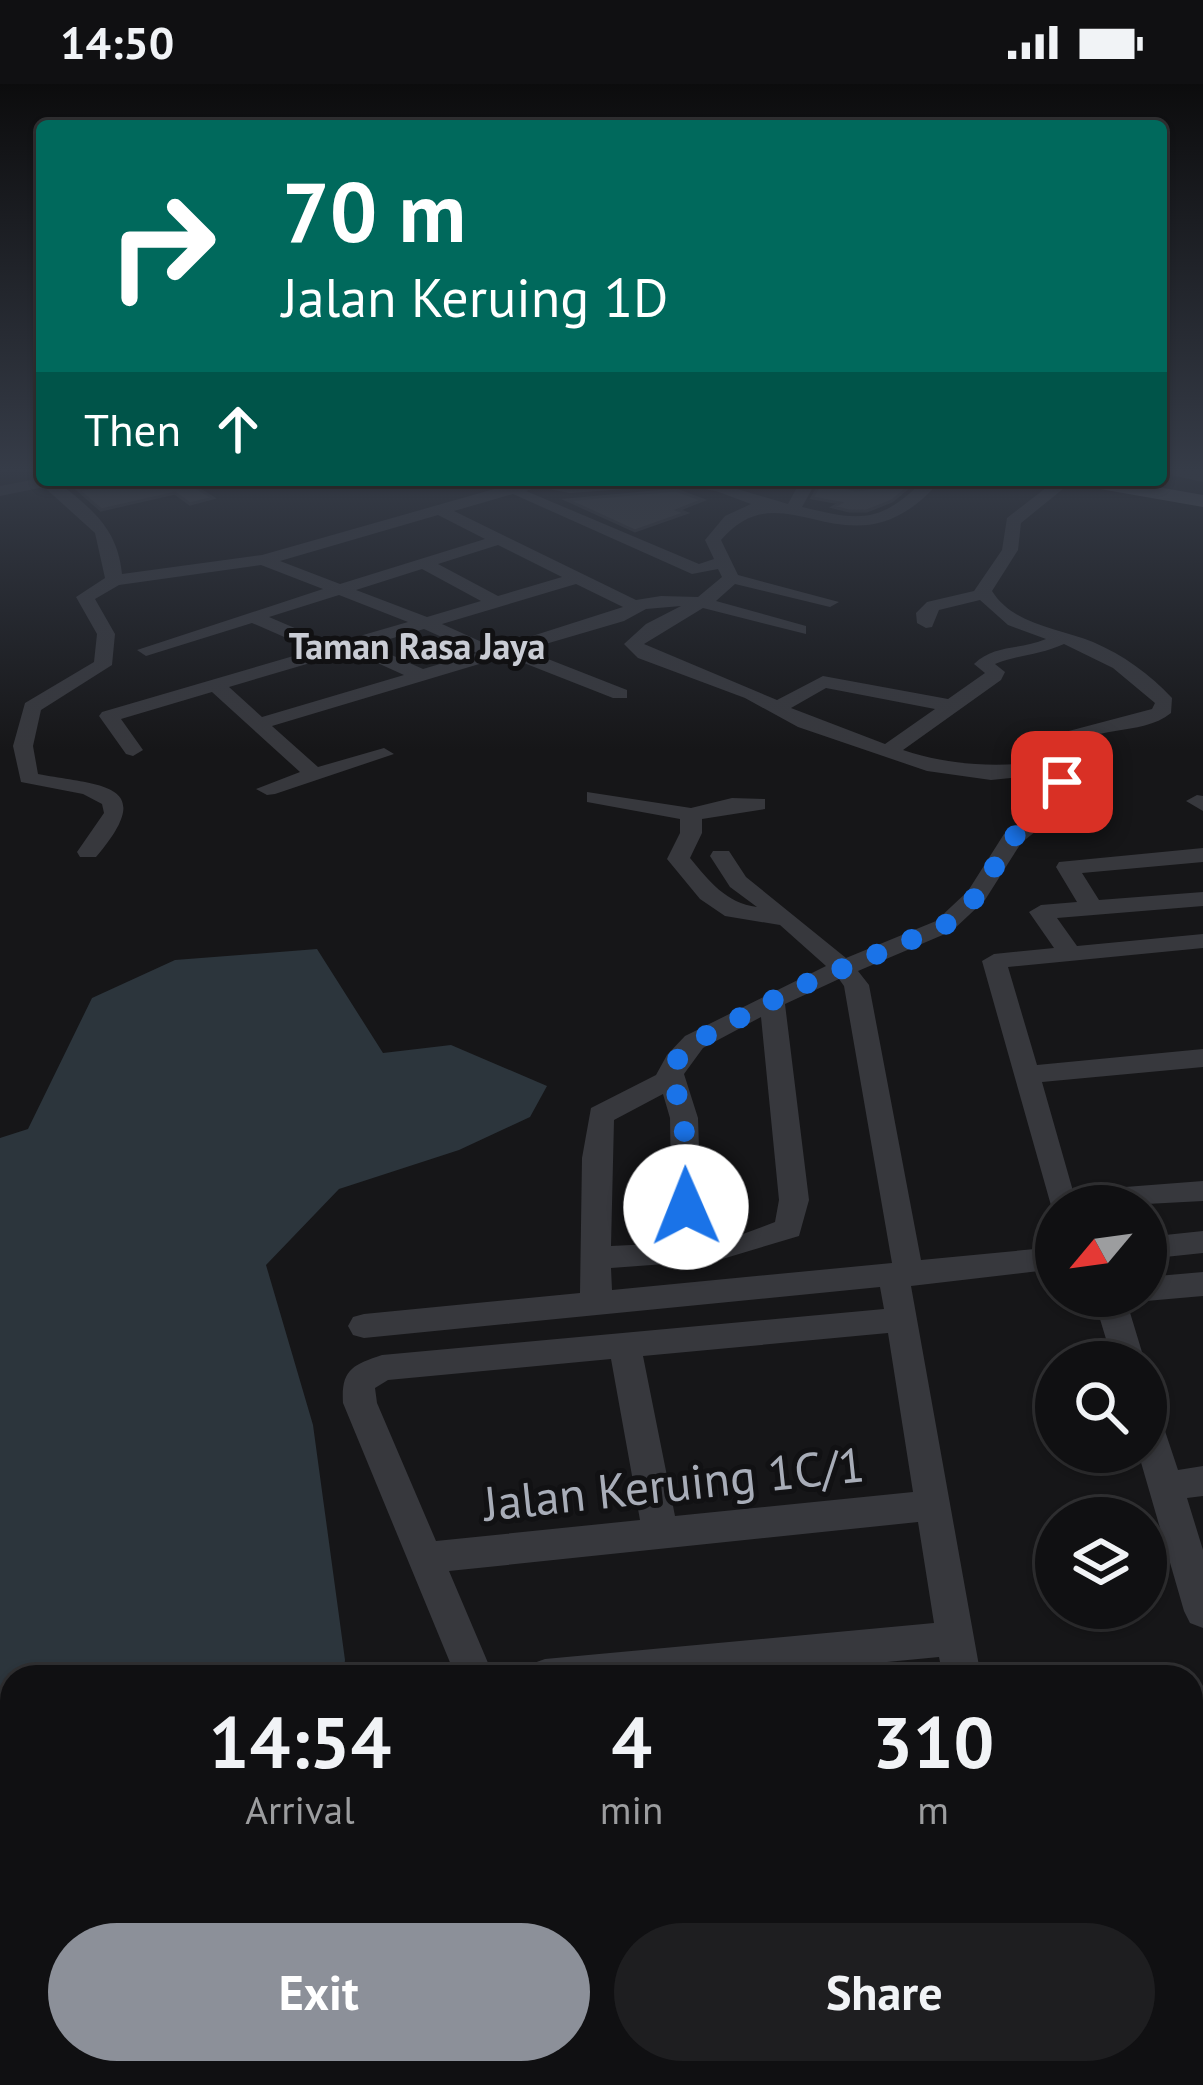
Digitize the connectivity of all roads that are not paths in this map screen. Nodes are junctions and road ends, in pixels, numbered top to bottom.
1 (113, 563) edge
2 (238, 563) edge
3 (271, 563) edge
4 (417, 563) edge
5 (425, 563) edge
6 (547, 563) edge
7 (683, 563) edge
8 (724, 563) edge
9 (1003, 563) edge
10 (727, 570) junction
11 (578, 578) junction
12 (114, 580) junction
13 (332, 589) junction
14 (985, 595) junction
15 (496, 602) junction
16 (830, 602) dead end
17 (702, 604) junction
18 (634, 606) junction
19 (256, 618) junction
20 (424, 622) junction
21 (926, 623) dead end
22 (800, 630) dead end
23 (1063, 638) junction
24 (350, 643) junction
25 (327, 649) junction
26 (146, 650) dead end
27 (500, 652) junction
28 (422, 675) junction
29 (213, 683) junction
30 (620, 694) dead end
31 (953, 706) junction
32 (778, 707) junction
33 (258, 724) junction
34 (891, 749) junction
35 (134, 750) dead end
36 (384, 754) dead end
37 (1055, 766) junction
38 (315, 775) junction
39 (267, 789) dead end
40 (595, 797) dead end
41 (757, 804) dead end
42 (691, 815) junction
43 (88, 852) dead end
44 (1203, 855) edge
45 (721, 856) dead end
46 (1203, 899) edge
47 (1092, 908) junction
48 (787, 919) junction
49 (1203, 941) edge
50 (1071, 954) junction
51 (843, 968) junction
52 (772, 1004) junction
53 (1203, 1058) edge
54 (671, 1075) junction
55 (1027, 1075) junction
56 (1203, 1191) edge
57 (1203, 1242) edge
58 (1167, 1246) edge
59 (687, 1251) junction
60 (595, 1258) junction
61 (1035, 1260) edge
62 (902, 1276) junction
63 (1203, 1284) edge
64 (1167, 1287) edge
65 (596, 1304) junction
66 (899, 1320) junction
67 (364, 1326) dead end
68 (626, 1346) junction
69 (1162, 1473) edge
70 (1203, 1481) edge
71 (1166, 1486) junction
72 (934, 1505) junction
73 (660, 1533) junction
74 (424, 1558) junction
75 (1203, 1611) edge
76 (956, 1638) junction
77 (470, 1665) edge
78 (671, 1665) edge
79 (960, 1665) edge

1 - 12 street
2 - 12 street
3 - 13 street
4 - 13 street
5 - 15 street
6 - 11 street
7 - 10 street
8 - 10 street
9 - 14 street
10 - 16 street
10 - 17 street
11 - 15 street
11 - 18 street
12 - 43 street
13 - 19 street
13 - 20 street
14 - 21 street
14 - 23 street
15 - 20 street
17 - 18 street
17 - 22 street
17 - 32 street
18 - 27 street
19 - 25 street
19 - 26 street
20 - 24 street
20 - 27 street
23 - 31 street
23 - 37 street
24 - 25 street
24 - 28 street
25 - 29 street
27 - 28 street
27 - 30 street
28 - 33 street
29 - 33 street
29 - 35 street
31 - 32 street
31 - 34 street
32 - 34 street
33 - 38 street
34 - 37 street
36 - 38 street
37 - 51 street
38 - 39 street
40 - 42 street
41 - 42 street
42 - 48 street
44 - 47 street
45 - 48 street
46 - 47 street
47 - 50 street
48 - 51 street
49 - 50 street
50 - 55 street
51 - 52 street
51 - 62 street
52 - 54 street
52 - 59 street
53 - 55 street
54 - 59 street
54 - 60 street
55 - 56 street
57 - 58 street
59 - 60 street
60 - 65 street
61 - 62 street
62 - 65 street
62 - 66 street
63 - 64 street
65 - 67 street
66 - 68 street
66 - 72 street
68 - 73 street
68 - 74 street
69 - 71 street
70 - 71 street
71 - 75 street
72 - 73 street, Jalan Keruing 1C/1
72 - 76 street
73 - 74 street, Jalan Keruing 1C/1
74 - 77 street
76 - 78 street
76 - 79 street

